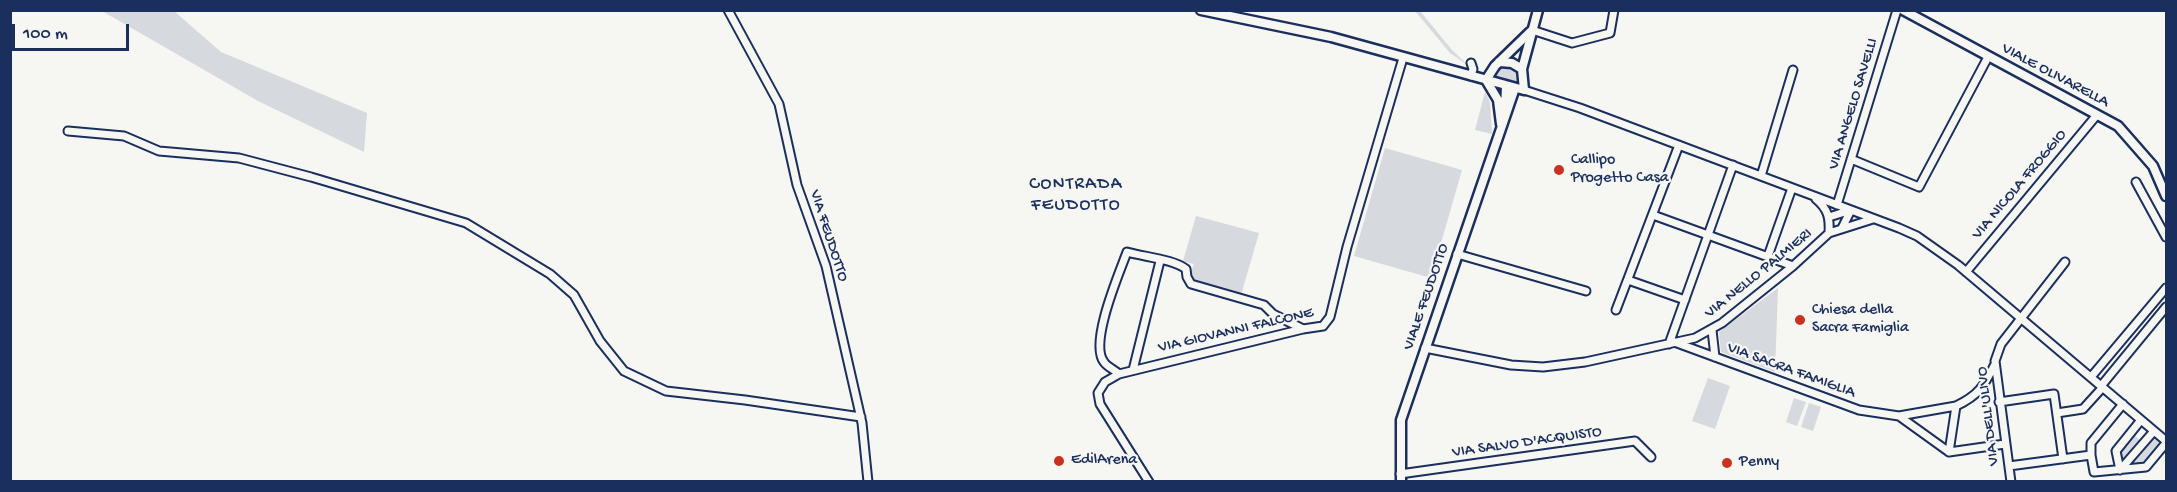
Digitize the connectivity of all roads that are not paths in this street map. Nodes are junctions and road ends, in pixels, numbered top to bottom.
1 (728, 10) edge
2 (1201, 10) edge
3 (1538, 10) edge
4 (1614, 10) edge
5 (1897, 10) edge
6 (1903, 10) edge
7 (1532, 30) junction
8 (1988, 57) junction
9 (1403, 58) junction
10 (1499, 62) junction
11 (1471, 63) dead end
12 (1522, 69) junction
13 (1792, 70) dead end
14 (1471, 76) junction
15 (1486, 80) junction
16 (1506, 86) junction
17 (1520, 89) junction
18 (2096, 116) junction
19 (1503, 120) junction
20 (68, 131) dead end
21 (1679, 145) junction
22 (1851, 159) junction
23 (1733, 165) junction
24 (1761, 176) junction
25 (2136, 182) dead end
26 (1792, 188) junction
27 (1812, 195) junction
28 (2166, 196) edge
29 (1837, 205) junction
30 (1851, 210) junction
31 (1653, 215) junction
32 (1829, 217) junction
33 (1873, 219) junction
34 (1842, 228) junction
35 (1829, 233) junction
36 (1708, 234) junction
37 (2166, 237) edge
38 (1458, 254) junction
39 (1768, 256) junction
40 (1160, 261) junction
41 (2065, 262) dead end
42 (1793, 266) junction
43 (1966, 272) junction
44 (1628, 280) junction
45 (2166, 288) edge
46 (1586, 291) dead end
47 (1685, 300) junction
48 (2166, 307) edge
49 (1616, 310) dead end
50 (2020, 318) junction
51 (1303, 329) junction
52 (1712, 330) junction
53 (1673, 344) junction
54 (1425, 348) junction
55 (1715, 357) junction
56 (1995, 364) junction
57 (1133, 370) junction
58 (1119, 374) junction
59 (2091, 377) junction
60 (2102, 386) junction
61 (1999, 402) junction
62 (2123, 404) junction
63 (1956, 406) junction
64 (2057, 413) junction
65 (1899, 416) junction
66 (861, 417) junction
67 (2141, 420) junction
68 (2154, 430) junction
69 (2166, 442) edge
70 (2006, 444) junction
71 (1949, 452) junction
72 (2091, 455) junction
73 (1651, 457) dead end
74 (2063, 459) junction
75 (2009, 466) junction
76 (2120, 470) junction
77 (1401, 478) edge
78 (868, 482) edge
79 (1149, 482) edge
80 (2011, 482) edge

1 - 66 street, VIA FEUDOTTO
2 - 9 street
3 - 7 street
4 - 7 street
5 - 22 street, VIA ANGELO SAVELLI
6 - 8 street, VIALE OLIVARELLA
7 - 10 street
7 - 12 street
8 - 18 street, VIALE OLIVARELLA
8 - 22 street
9 - 14 street
9 - 51 street, VIA GIOVANNI FALCONE
10 - 12 street
10 - 15 street
11 - 14 street
12 - 17 street
13 - 24 street
14 - 15 street
15 - 16 street
15 - 19 street
16 - 17 street
16 - 19 street
17 - 19 street, VIALE FEUDOTTO
17 - 21 street
18 - 28 street, VIALE OLIVARELLA
18 - 43 street, VIA NICOLA FROGGIO
19 - 38 street, VIALE FEUDOTTO
20 - 66 street
21 - 23 street
21 - 31 street
22 - 29 street, VIA ANGELO SAVELLI
23 - 24 street
23 - 36 street
24 - 26 street
25 - 37 street
26 - 27 street
26 - 39 street
27 - 29 street
27 - 32 street
29 - 30 street
30 - 32 street
30 - 33 street
30 - 34 street
31 - 36 street
31 - 44 street
32 - 35 street
33 - 34 street
33 - 43 street
34 - 35 street
35 - 42 street, VIA NELLO PALMIERI
36 - 39 street
36 - 47 street
38 - 46 street
38 - 54 street, VIALE FEUDOTTO
39 - 42 street
40 - 51 street
40 - 57 street
40 - 58 street
41 - 50 street, VIA DELL'ULIVO
42 - 52 street, VIA NELLO PALMIERI
43 - 50 street
44 - 47 street
44 - 49 street
45 - 59 street
47 - 53 street
48 - 60 street
50 - 56 street, VIA DELL'ULIVO
50 - 59 street
51 - 57 street, VIA GIOVANNI FALCONE
52 - 53 street, VIA NELLO PALMIERI
52 - 55 street
53 - 54 street, VIA NELLO PALMIERI
53 - 55 street, VIA SACRA FAMIGLIA
54 - 77 street, VIALE FEUDOTTO
55 - 65 street, VIA SACRA FAMIGLIA
56 - 61 street, VIA DELL'ULIVO
56 - 63 street
57 - 58 street, VIA GIOVANNI FALCONE
58 - 79 street, VIA GIOVANNI FALCONE
59 - 60 street
60 - 62 street
60 - 64 street
61 - 64 street
61 - 70 street, VIA DELL'ULIVO
62 - 67 street
62 - 72 street
63 - 65 street, VIA SACRA FAMIGLIA
63 - 71 street
64 - 74 street
65 - 71 street, VIA SACRA FAMIGLIA
66 - 78 street, VIA FEUDOTTO
67 - 68 street
67 - 76 street
68 - 69 street
68 - 76 street
69 - 76 street
70 - 71 street
70 - 75 street, VIA DELL'ULIVO
72 - 74 street
72 - 76 street
73 - 77 street, VIA SALVO D'ACQUISTO
74 - 75 street
75 - 80 street, VIA DELL'ULIVO

